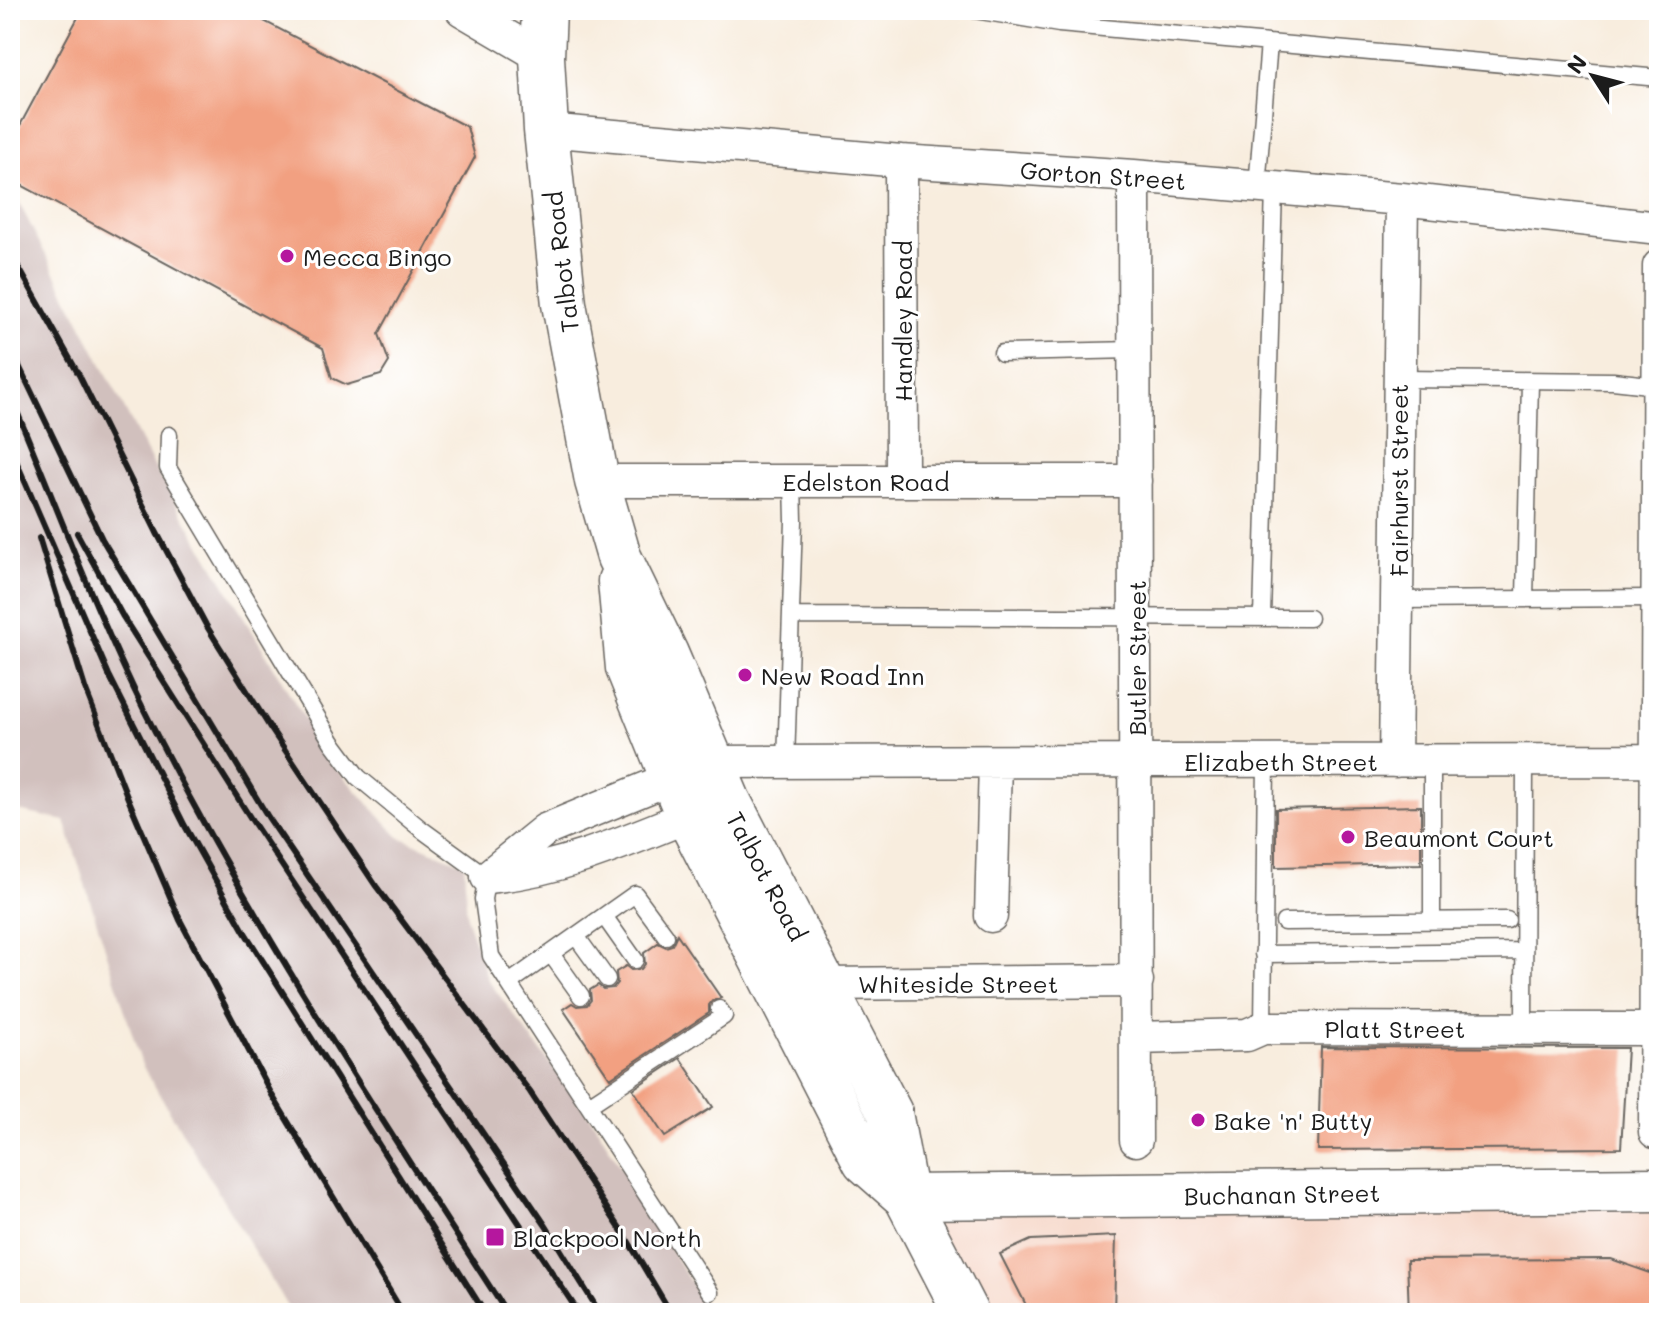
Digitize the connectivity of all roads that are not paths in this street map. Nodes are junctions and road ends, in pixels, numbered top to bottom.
1 (462, 10) edge
2 (544, 10) edge
3 (974, 10) edge
4 (1269, 43) junction
5 (542, 57) junction
6 (1659, 78) edge
7 (546, 130) junction
8 (901, 161) junction
9 (1134, 176) junction
10 (1266, 187) junction
11 (1402, 199) junction
12 (1659, 228) edge
13 (1659, 266) edge
14 (1134, 350) junction
15 (1002, 353) dead end
16 (1399, 379) junction
17 (1530, 382) junction
18 (1658, 386) edge
19 (169, 435) dead end
20 (597, 481) junction
21 (793, 481) junction
22 (902, 481) junction
23 (1135, 481) junction
24 (1525, 598) junction
25 (1657, 598) edge
26 (1397, 600) junction
27 (791, 616) junction
28 (1135, 616) junction
29 (1262, 617) junction
30 (1309, 618) dead end
31 (1432, 759) junction
32 (1525, 760) junction
33 (1658, 760) edge
34 (1136, 761) junction
35 (1266, 761) junction
36 (1395, 761) junction
37 (786, 762) junction
38 (995, 762) junction
39 (700, 789) junction
40 (487, 877) junction
41 (1657, 909) edge
42 (604, 916) junction
43 (991, 916) dead end
44 (1432, 920) junction
45 (1507, 920) dead end
46 (1284, 922) dead end
47 (576, 936) junction
48 (666, 936) dead end
49 (1524, 951) junction
50 (551, 954) junction
51 (1263, 954) junction
52 (635, 960) dead end
53 (607, 979) dead end
54 (1137, 981) junction
55 (509, 983) junction
56 (824, 984) junction
57 (581, 996) dead end
58 (784, 1003) junction
59 (719, 1009) dead end
60 (1263, 1028) junction
61 (1524, 1028) junction
62 (1137, 1038) junction
63 (1656, 1040) edge
64 (589, 1105) junction
65 (1655, 1132) dead end
66 (1136, 1140) dead end
67 (1659, 1190) edge
68 (906, 1197) junction
69 (710, 1292) dead end
70 (966, 1313) edge

1 - 5 street
2 - 5 main road, Talbot Road
3 - 4 lane
4 - 6 lane
4 - 10 lane
5 - 7 main road, Talbot Road
7 - 8 street, Gorton Street
7 - 20 main road, Talbot Road
8 - 9 street, Gorton Street
8 - 22 street, Handley Road
9 - 10 street, Gorton Street
9 - 14 street, Butler Street
10 - 11 street, Gorton Street
10 - 29 lane
11 - 12 street, Gorton Street
11 - 16 street, Fairhurst Street
13 - 18 street
14 - 15 lane
14 - 23 street, Butler Street
16 - 17 lane
16 - 26 street, Fairhurst Street
17 - 18 lane
17 - 24 lane
18 - 25 street
19 - 40 lane
20 - 21 street, Edelston Road
20 - 39 main road, Talbot Road
21 - 22 street, Edelston Road
21 - 27 lane
22 - 23 street, Edelston Road
23 - 28 street, Butler Street
24 - 25 lane
24 - 26 lane
25 - 33 street
26 - 36 street, Fairhurst Street
27 - 28 lane
27 - 37 lane
28 - 29 lane
28 - 34 street, Butler Street
29 - 30 lane
31 - 32 street, Elizabeth Street
31 - 36 street, Elizabeth Street
31 - 44 lane
32 - 33 street, Elizabeth Street
32 - 49 lane
33 - 41 street
34 - 35 street, Elizabeth Street
34 - 38 street, Elizabeth Street
34 - 54 street, Butler Street
35 - 36 street, Elizabeth Street
35 - 51 lane
37 - 38 street, Elizabeth Street
37 - 39 street, Elizabeth Street
38 - 43 street
39 - 40 street, Talbot Road
39 - 56 main road, Talbot Road
39 - 58 main road, Talbot Road
40 - 55 lane
41 - 63 street
42 - 47 lane
42 - 48 lane
42 - 52 lane
44 - 45 lane
44 - 46 lane
47 - 50 lane
47 - 53 lane
49 - 51 lane
49 - 61 lane
50 - 55 lane
50 - 57 lane
51 - 60 lane
54 - 56 street, Whiteside Street
54 - 62 street, Butler Street
55 - 64 lane
56 - 58 street, Whiteside Street
56 - 68 main road, Talbot Road
58 - 68 main road, Talbot Road
59 - 64 lane
60 - 61 street, Platt Street
60 - 62 street, Platt Street
61 - 63 street, Platt Street
62 - 66 street, Butler Street
63 - 65 street
64 - 69 lane
67 - 68 main road, Buchanan Street
68 - 70 main road, Talbot Road

